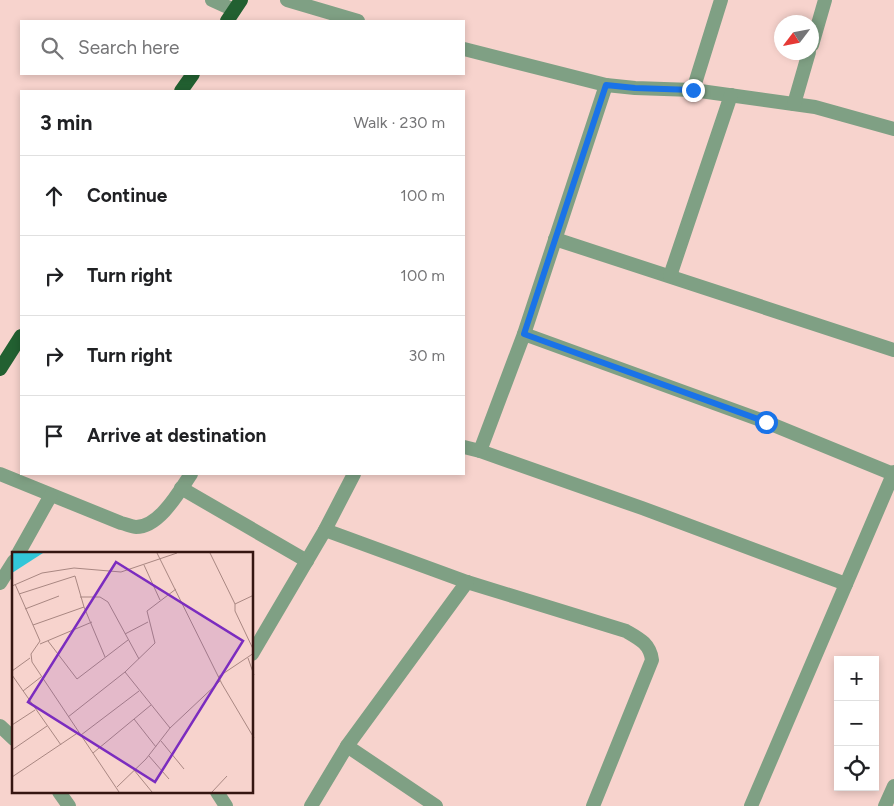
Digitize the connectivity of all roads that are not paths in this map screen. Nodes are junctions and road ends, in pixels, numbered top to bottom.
1 (212, 0) edge
2 (287, 0) edge
3 (721, 0) edge
4 (825, 0) edge
5 (234, 11) edge
6 (355, 20) edge
7 (819, 21) edge
8 (465, 49) edge
9 (807, 60) edge
10 (192, 75) edge
11 (606, 85) junction
12 (183, 90) edge
13 (693, 90) junction
14 (731, 95) junction
15 (794, 104) junction
16 (894, 129) edge
17 (555, 239) junction
18 (670, 276) junction
19 (524, 334) junction
20 (20, 338) edge
21 (894, 350) edge
22 (0, 369) edge
23 (465, 447) edge
24 (480, 451) junction
25 (893, 473) edge
26 (0, 474) edge
27 (190, 475) edge
28 (353, 475) edge
29 (181, 488) junction
30 (890, 493) edge
31 (51, 495) junction
32 (325, 530) junction
33 (19, 552) edge
34 (307, 561) junction
35 (12, 564) edge
36 (467, 582) junction
37 (0, 583) edge
38 (846, 584) junction
39 (254, 651) edge
40 (0, 726) edge
41 (12, 737) edge
42 (347, 746) junction
43 (894, 786) edge
44 (60, 794) edge
45 (219, 794) edge
46 (69, 806) edge
47 (226, 806) edge
48 (311, 806) edge
49 (436, 806) edge
50 (593, 806) edge
51 (751, 806) edge
52 (885, 806) edge

1 - 5 street
2 - 6 street
3 - 13 street
4 - 7 street
8 - 11 street
9 - 15 street
10 - 12 highway
11 - 13 street
11 - 17 street
13 - 14 street
14 - 15 street
14 - 18 street
15 - 16 street
17 - 18 street
17 - 19 street
18 - 21 street
19 - 24 street
19 - 25 street
20 - 22 highway
23 - 24 street
24 - 38 street
25 - 30 street
26 - 31 street
27 - 29 street
28 - 32 street
29 - 31 street
29 - 34 street
30 - 38 street
31 - 33 street
32 - 34 street
32 - 36 street
34 - 39 street
35 - 37 street
36 - 42 street
36 - 50 street
38 - 51 street
40 - 41 street
42 - 48 street
42 - 49 street
43 - 52 street
44 - 46 street
45 - 47 street

